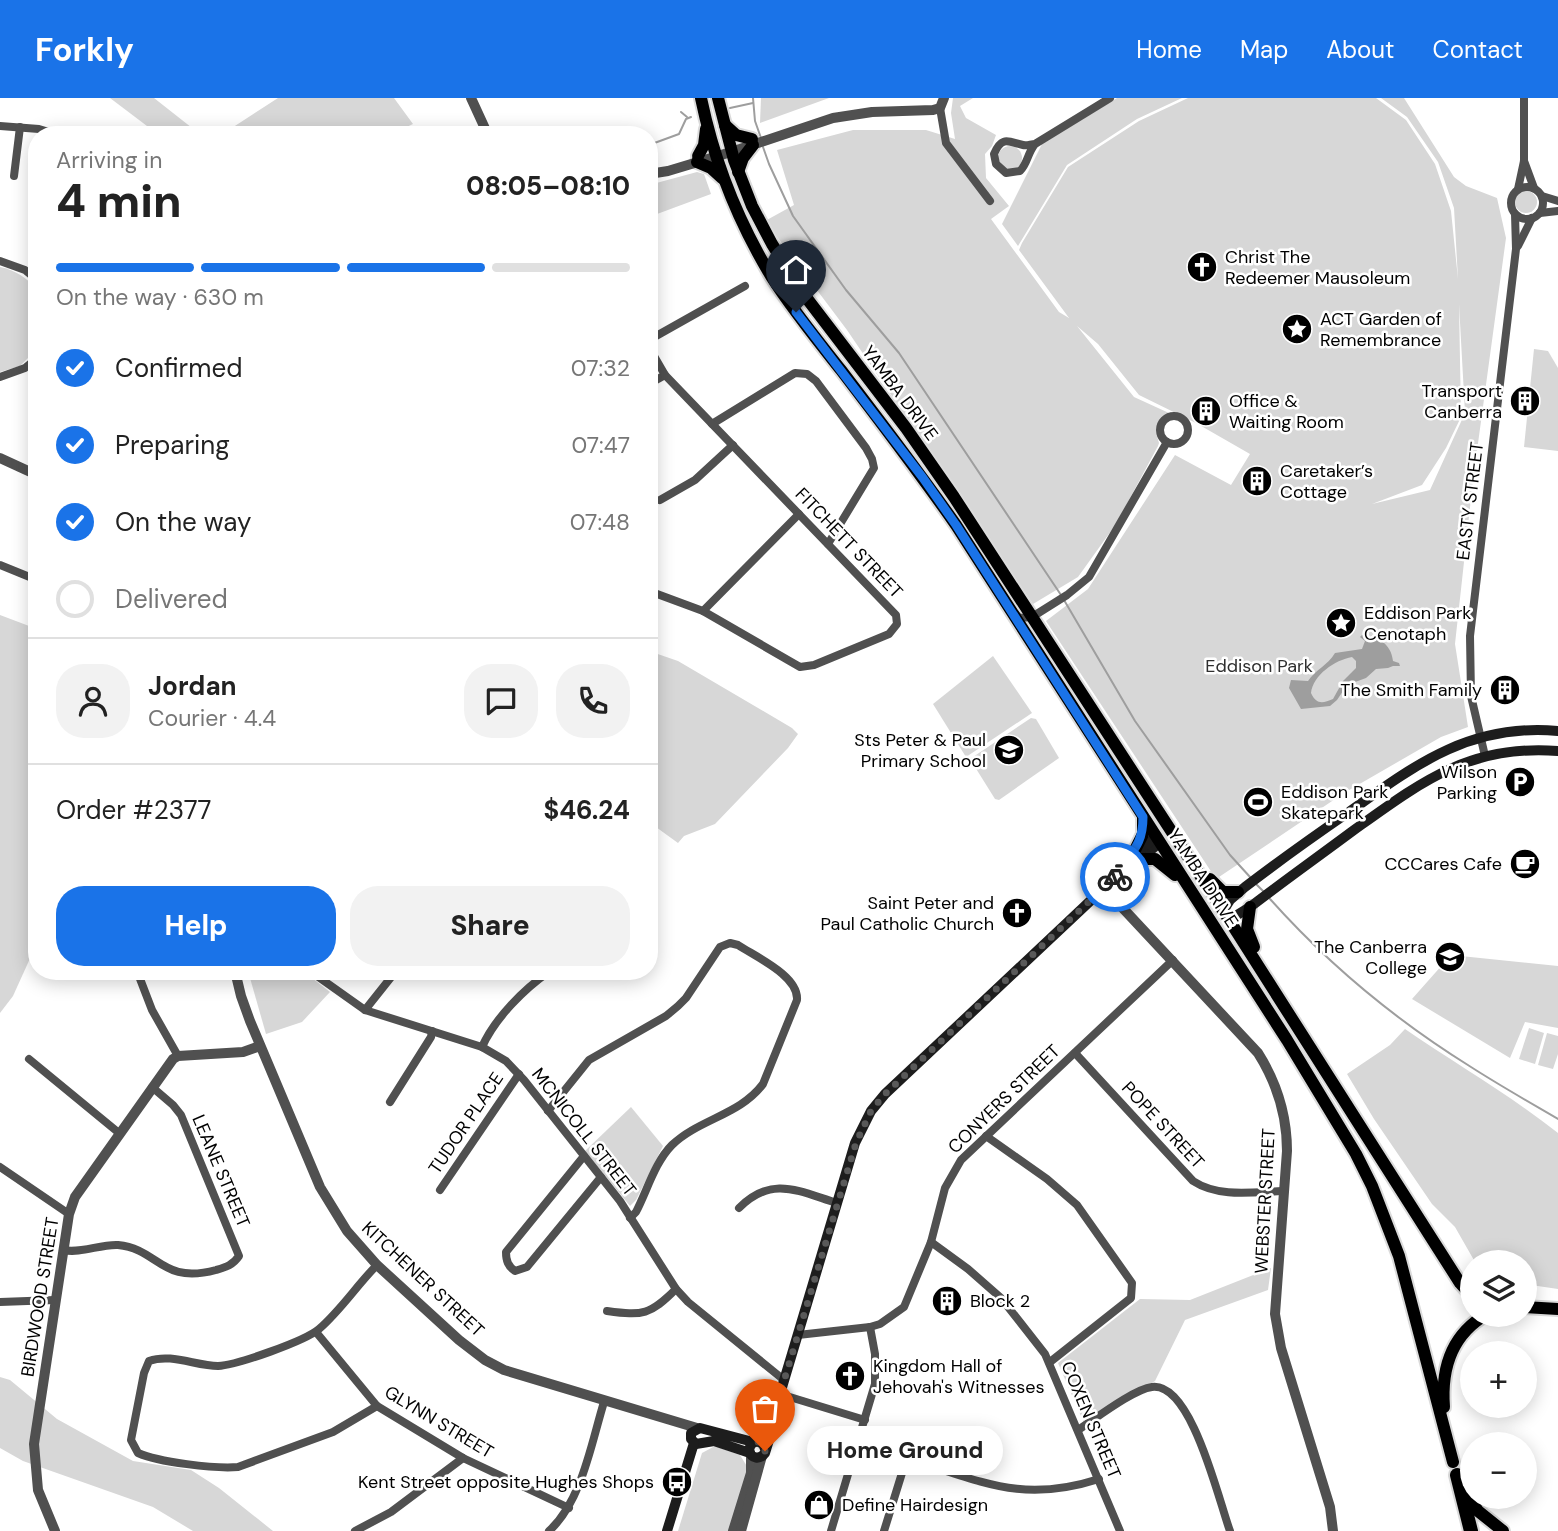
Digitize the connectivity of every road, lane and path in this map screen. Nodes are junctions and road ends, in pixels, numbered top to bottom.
1 (471, 98) edge
2 (701, 98) edge
3 (718, 98) edge
4 (1086, 98) edge
5 (1110, 98) edge
6 (1524, 98) edge
7 (942, 103) edge
8 (1092, 108) junction
9 (723, 122) junction
10 (707, 125) junction
11 (0, 126) edge
12 (484, 126) edge
13 (20, 127) junction
14 (28, 129) edge
15 (758, 140) junction
16 (1035, 144) junction
17 (1022, 145) junction
18 (730, 149) junction
19 (716, 153) junction
20 (1027, 154) junction
21 (697, 159) junction
22 (1524, 161) junction
23 (658, 172) edge
24 (738, 172) junction
25 (14, 177) dead end
26 (725, 180) junction
27 (1534, 188) junction
28 (1518, 189) junction
29 (1542, 196) junction
30 (990, 201) dead end
31 (1558, 201) edge
32 (1558, 211) edge
33 (1515, 214) junction
34 (1536, 216) junction
35 (1516, 249) junction
36 (0, 261) edge
37 (28, 272) edge
38 (745, 286) dead end
39 (658, 335) edge
40 (658, 363) edge
41 (28, 366) edge
42 (665, 375) junction
43 (0, 377) edge
44 (658, 379) edge
45 (712, 424) junction
46 (1167, 442) dead end
47 (733, 445) junction
48 (0, 458) edge
49 (28, 471) edge
50 (660, 500) dead end
51 (799, 514) junction
52 (828, 544) junction
53 (0, 565) edge
54 (28, 576) edge
55 (658, 595) edge
56 (1008, 606) junction
57 (703, 611) junction
58 (1032, 617) junction
59 (1038, 653) junction
60 (1558, 731) edge
61 (1481, 737) junction
62 (1558, 751) edge
63 (1485, 756) junction
64 (1143, 817) junction
65 (1172, 831) junction
66 (1157, 840) junction
67 (1188, 856) junction
68 (1136, 858) junction
69 (1188, 887) junction
70 (1104, 888) junction
71 (1242, 889) junction
72 (1254, 904) junction
73 (1226, 915) junction
74 (1213, 925) junction
75 (1173, 960) junction
76 (140, 980) edge
77 (237, 980) edge
78 (322, 980) edge
79 (389, 980) edge
80 (540, 980) edge
81 (1271, 986) junction
82 (365, 1010) junction
83 (432, 1031) junction
84 (260, 1046) junction
85 (482, 1047) junction
86 (1074, 1053) junction
87 (178, 1056) junction
88 (29, 1059) dead end
89 (519, 1074) junction
90 (152, 1087) junction
91 (390, 1102) dead end
92 (548, 1111) junction
93 (119, 1133) junction
94 (986, 1136) junction
95 (584, 1156) junction
96 (0, 1167) edge
97 (601, 1177) junction
98 (440, 1190) dead end
99 (1283, 1191) junction
100 (838, 1203) junction
101 (739, 1208) dead end
102 (69, 1214) junction
103 (630, 1218) junction
104 (931, 1242) junction
105 (63, 1250) junction
106 (377, 1265) junction
107 (1460, 1281) edge
108 (676, 1289) junction
109 (55, 1300) junction
110 (0, 1302) edge
111 (1537, 1308) edge
112 (1558, 1309) edge
113 (607, 1311) dead end
114 (870, 1327) junction
115 (1471, 1327) edge
116 (316, 1332) junction
117 (797, 1335) junction
118 (1050, 1362) junction
119 (784, 1380) junction
120 (780, 1394) junction
121 (604, 1402) junction
122 (377, 1406) junction
123 (865, 1420) junction
124 (1078, 1430) junction
125 (698, 1437) junction
126 (756, 1450) junction
127 (463, 1458) junction
128 (1455, 1469) junction
129 (1099, 1479) junction
130 (569, 1508) junction
131 (55, 1531) edge
132 (355, 1531) edge
133 (549, 1531) edge
134 (667, 1531) edge
135 (674, 1531) edge
136 (733, 1531) edge
137 (741, 1531) edge
138 (831, 1531) edge
139 (884, 1531) edge
140 (1121, 1531) edge
141 (1230, 1531) edge
142 (1333, 1531) edge
143 (1471, 1531) edge
144 (1503, 1531) edge

1 - 12 street
2 - 10 main road, YAMBA DRIVE
3 - 9 main road, YAMBA DRIVE
4 - 8 street
5 - 8 street
6 - 22 street
7 - 15 street
7 - 30 street
8 - 16 street
9 - 15 main road
9 - 18 main road, YAMBA DRIVE
10 - 19 main road, YAMBA DRIVE
10 - 21 main road
11 - 13 street
13 - 14 street
13 - 25 street
15 - 18 street
15 - 24 main road
16 - 17 street
16 - 20 street
17 - 20 street
17 - 20 street
18 - 19 street
18 - 24 main road, YAMBA DRIVE
19 - 21 street
19 - 26 main road, YAMBA DRIVE
21 - 23 street
21 - 26 main road
22 - 27 street
22 - 28 street
24 - 58 main road, YAMBA DRIVE
26 - 56 main road, YAMBA DRIVE
27 - 28 street
27 - 29 street
28 - 33 street
29 - 31 street
29 - 34 street
32 - 34 street
33 - 34 street
33 - 35 street, EASTY STREET
34 - 35 street, EASTY STREET
35 - 61 street, EASTY STREET
36 - 37 street
38 - 39 street
40 - 42 street, FITCHETT STREET
41 - 43 street
42 - 44 street
42 - 45 street, FITCHETT STREET
45 - 47 street, FITCHETT STREET
45 - 52 street
46 - 58 street
47 - 50 street
47 - 51 street, FITCHETT STREET
48 - 49 street
51 - 52 street, FITCHETT STREET
51 - 57 street
52 - 57 street, FITCHETT STREET
53 - 54 street
55 - 57 street, FITCHETT STREET
56 - 58 street
56 - 59 main road, YAMBA DRIVE
58 - 59 street
58 - 65 main road, YAMBA DRIVE
59 - 64 main road, YAMBA DRIVE
60 - 61 main road
61 - 63 street, EASTY STREET
61 - 71 main road
62 - 63 main road
63 - 72 main road
64 - 66 main road, YAMBA DRIVE
64 - 68 main road
65 - 66 main road
65 - 67 main road, YAMBA DRIVE
66 - 68 main road
66 - 69 main road, YAMBA DRIVE
67 - 71 main road
67 - 73 main road, YAMBA DRIVE
68 - 69 main road
68 - 70 main road
69 - 74 main road, YAMBA DRIVE
70 - 75 street, WEBSTER STREET
70 - 100 main road
71 - 73 main road
72 - 73 main road
72 - 81 main road
73 - 74 main road
73 - 81 main road, YAMBA DRIVE
74 - 128 main road, YAMBA DRIVE
75 - 86 street, CONYERS STREET
75 - 99 street, WEBSTER STREET
76 - 87 street
77 - 84 street, KITCHENER STREET
78 - 82 street, MCNICOLL STREET
79 - 82 street
80 - 85 street
81 - 107 main road, YAMBA DRIVE
82 - 83 street, MCNICOLL STREET
83 - 85 street, MCNICOLL STREET
83 - 91 street
84 - 87 street
84 - 106 street, KITCHENER STREET
85 - 89 street, MCNICOLL STREET
86 - 94 street, CONYERS STREET
86 - 99 street, POPE STREET
87 - 90 street, BIRDWOOD STREET
88 - 93 street
89 - 92 street, MCNICOLL STREET
89 - 98 street, TUDOR PLACE
90 - 93 street, BIRDWOOD STREET
90 - 105 street, LEANE STREET
92 - 95 street, MCNICOLL STREET
92 - 103 street
93 - 102 street, BIRDWOOD STREET
94 - 104 street, CONYERS STREET
94 - 118 street
95 - 97 street, MCNICOLL STREET
95 - 97 street
96 - 102 street
97 - 103 street, MCNICOLL STREET
99 - 142 street, WEBSTER STREET
100 - 101 street
100 - 117 main road
102 - 105 street, BIRDWOOD STREET
103 - 108 street, MCNICOLL STREET
104 - 114 street, CONYERS STREET
104 - 118 street, COXEN STREET
105 - 109 street, BIRDWOOD STREET
106 - 116 street
106 - 121 street, KITCHENER STREET
108 - 113 street
108 - 119 street, MCNICOLL STREET
109 - 110 street
109 - 131 street, BIRDWOOD STREET
111 - 112 main road
114 - 117 street, CONYERS STREET
114 - 123 street
115 - 128 main road
116 - 122 street, GLYNN STREET
116 - 122 street
117 - 119 main road
118 - 124 street, COXEN STREET
119 - 120 main road
120 - 123 street
120 - 126 main road
121 - 125 street, KITCHENER STREET
121 - 130 street
122 - 127 street, GLYNN STREET
123 - 138 street
124 - 129 street, COXEN STREET
124 - 141 street
125 - 126 main road, KITCHENER STREET
125 - 134 main road
125 - 135 main road
126 - 136 street
126 - 137 street
127 - 130 street, GLYNN STREET
127 - 132 street
128 - 143 highway
128 - 144 main road
129 - 139 street
129 - 140 street, COXEN STREET
130 - 133 street

